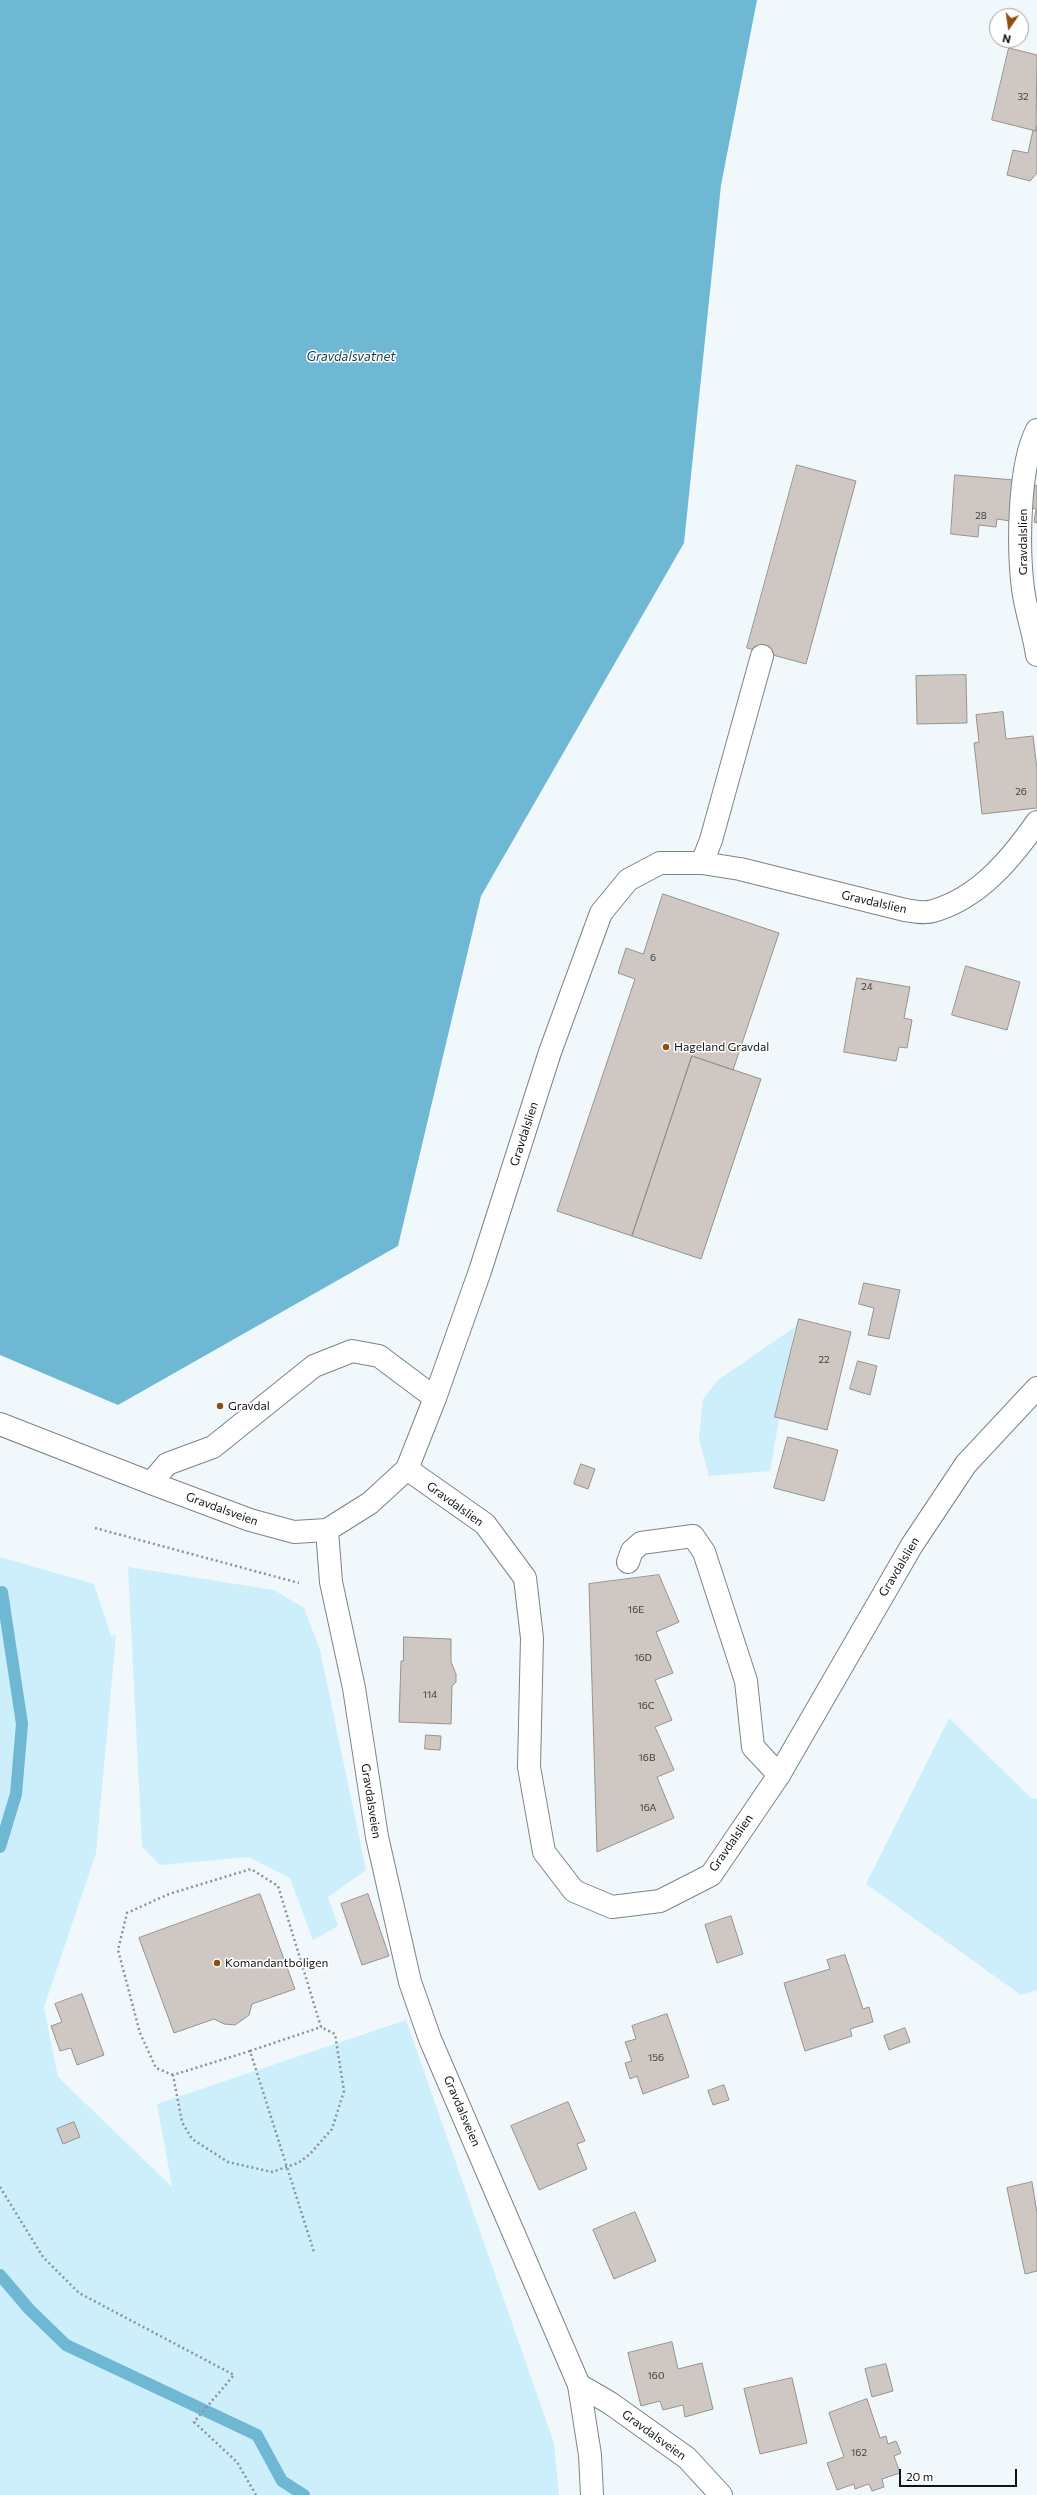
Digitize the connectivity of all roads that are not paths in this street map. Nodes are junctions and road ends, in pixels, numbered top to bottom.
1 (1037, 430) edge
2 (1037, 655) edge
3 (762, 656) dead end
4 (1037, 822) edge
5 (702, 863) junction
6 (1037, 1388) edge
7 (435, 1398) junction
8 (0, 1424) edge
9 (407, 1469) junction
10 (151, 1483) junction
11 (327, 1530) junction
12 (628, 1562) dead end
13 (779, 1775) junction
14 (579, 2385) junction
15 (592, 2495) edge
16 (721, 2495) edge

1 - 2 street, Gravdalslien
3 - 5 street
4 - 5 street, Gravdalslien
5 - 7 street, Gravdalslien
6 - 13 street, Gravdalslien
7 - 9 street, Gravdalslien
7 - 10 street
8 - 10 street, Gravdalsveien
9 - 11 street, Gravdalslien
9 - 13 street, Gravdalslien
10 - 11 street, Gravdalsveien
11 - 14 street, Gravdalsveien
12 - 13 street
14 - 15 street, Gravdalsveien
14 - 16 street, Gravdalsveien

